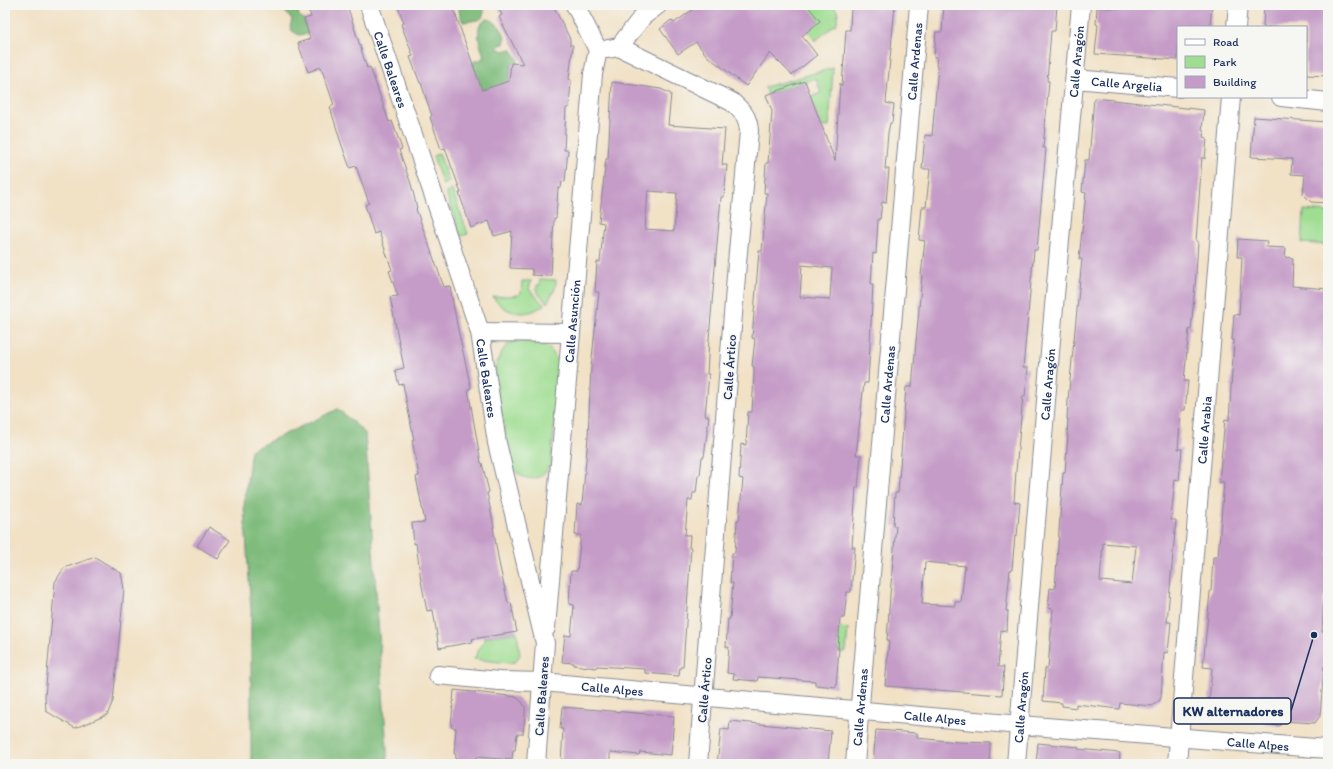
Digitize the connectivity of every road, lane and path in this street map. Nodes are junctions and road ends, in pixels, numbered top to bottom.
1 (369, 5) edge
2 (575, 5) edge
3 (658, 5) edge
4 (919, 5) edge
5 (1081, 5) edge
6 (1238, 5) edge
7 (1236, 26) edge
8 (618, 47) junction
9 (598, 50) junction
10 (1075, 79) junction
11 (1177, 88) edge
12 (1231, 98) edge
13 (1290, 98) edge
14 (1328, 102) edge
15 (480, 332) junction
16 (570, 333) junction
17 (545, 643) junction
18 (438, 675) dead end
19 (542, 682) junction
20 (703, 697) junction
21 (860, 711) junction
22 (1020, 725) junction
23 (1180, 737) junction
24 (1328, 749) edge
25 (536, 764) edge
26 (698, 764) edge
27 (855, 764) edge
28 (1016, 764) edge
29 (1177, 764) edge

1 - 15 street, Calle Baleares
2 - 9 street
3 - 8 street
4 - 21 street, Calle Ardenas
5 - 10 street, Calle Aragón
6 - 7 street
8 - 9 street
8 - 20 street, Calle Ártico
9 - 16 street, Calle Asunción
10 - 11 street, Calle Argelia
10 - 22 street, Calle Aragón
12 - 23 street, Calle Arabia
13 - 14 street
15 - 16 street
15 - 17 street, Calle Baleares
16 - 17 street, Calle Asunción
17 - 19 street, Calle Baleares
18 - 19 street, Calle Alpes
19 - 20 street, Calle Alpes
19 - 25 street, Calle Baleares
20 - 21 street, Calle Alpes
20 - 26 street, Calle Ártico
21 - 22 street, Calle Alpes
21 - 27 street, Calle Ardenas
22 - 23 street, Calle Alpes
22 - 28 street, Calle Aragón
23 - 24 street, Calle Alpes
23 - 29 street, Calle Arabia

